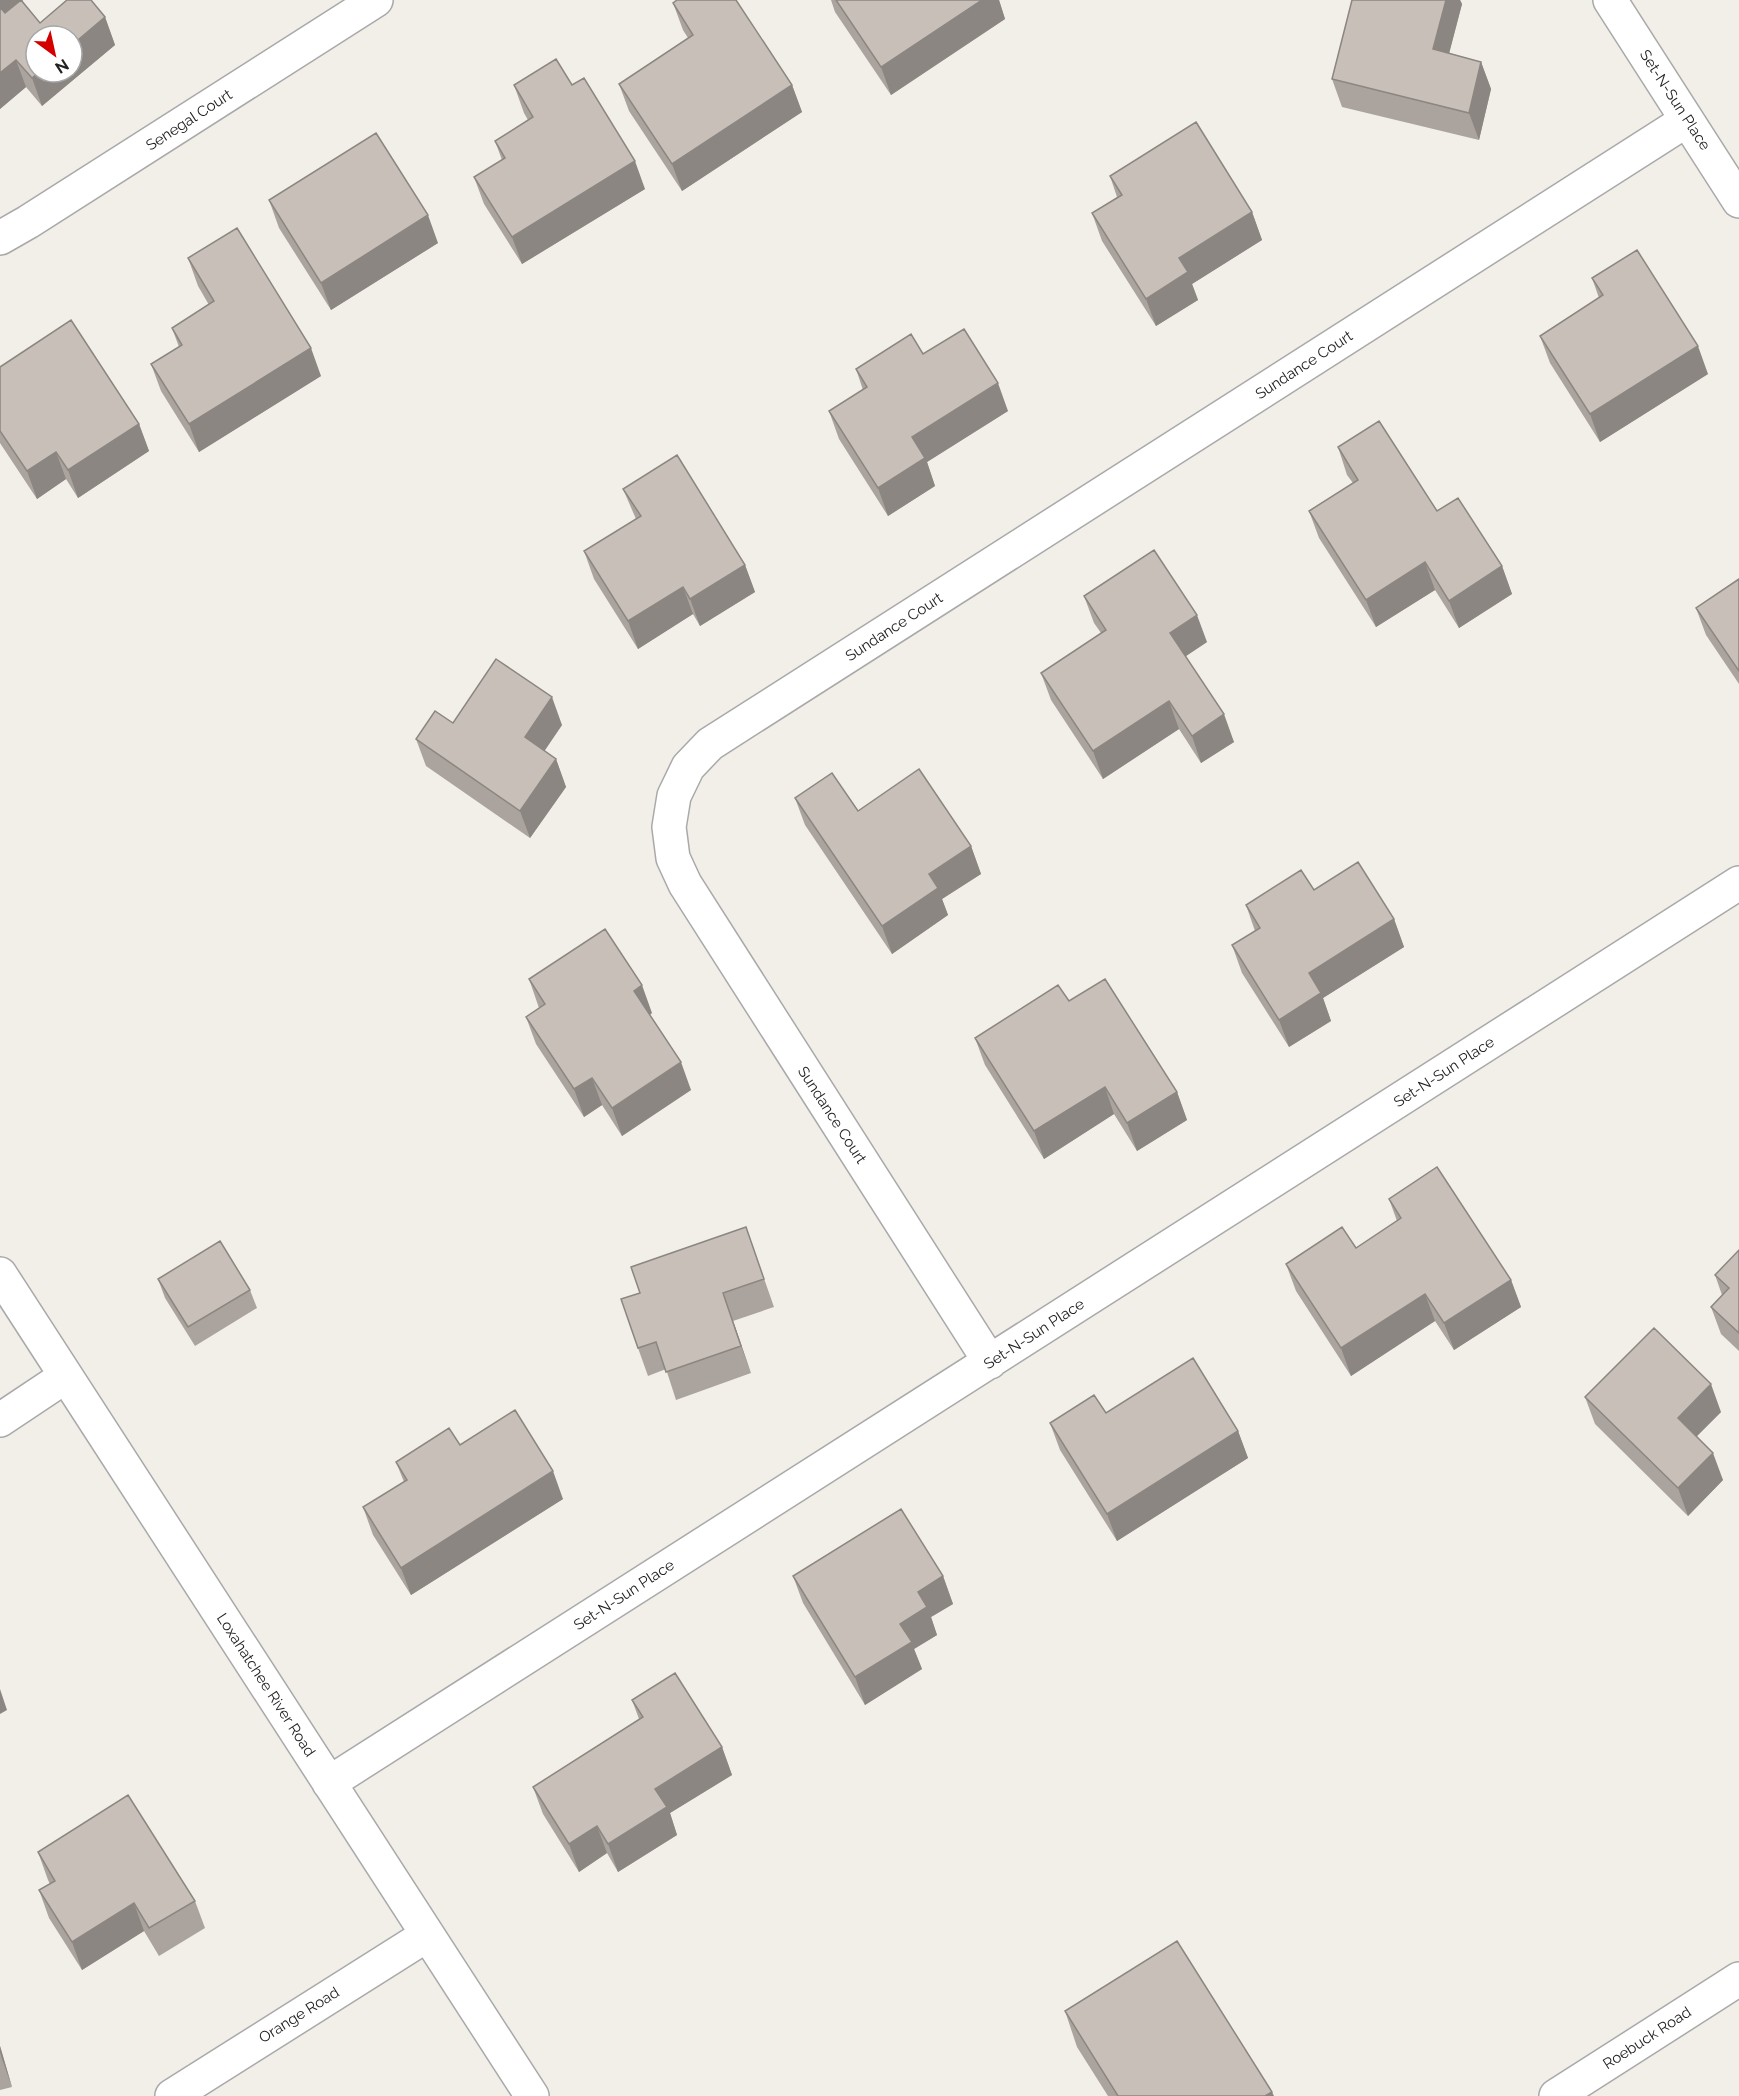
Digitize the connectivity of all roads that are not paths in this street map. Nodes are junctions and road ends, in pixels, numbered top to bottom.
1 (376, 0) edge
2 (1610, 0) edge
3 (1687, 120) junction
4 (1739, 201) edge
5 (0, 238) edge
6 (1739, 883) edge
7 (0, 1274) edge
8 (990, 1362) junction
9 (66, 1376) junction
10 (0, 1420) edge
11 (329, 1783) junction
12 (427, 1935) junction
13 (1739, 1979) edge
14 (172, 2096) edge
15 (532, 2096) edge
16 (1556, 2096) edge

1 - 5 street, Senegal Court
2 - 3 street, Set-N-Sun Place
3 - 4 street, Set-N-Sun Place
3 - 8 street, Sundance Court
6 - 8 street, Set-N-Sun Place
7 - 9 street, Loxahatchee River Road
8 - 11 street, Set-N-Sun Place
9 - 10 street
9 - 11 street, Loxahatchee River Road
11 - 12 street, Loxahatchee River Road
12 - 14 street, Orange Road
12 - 15 street, Loxahatchee River Road
13 - 16 street, Roebuck Road

